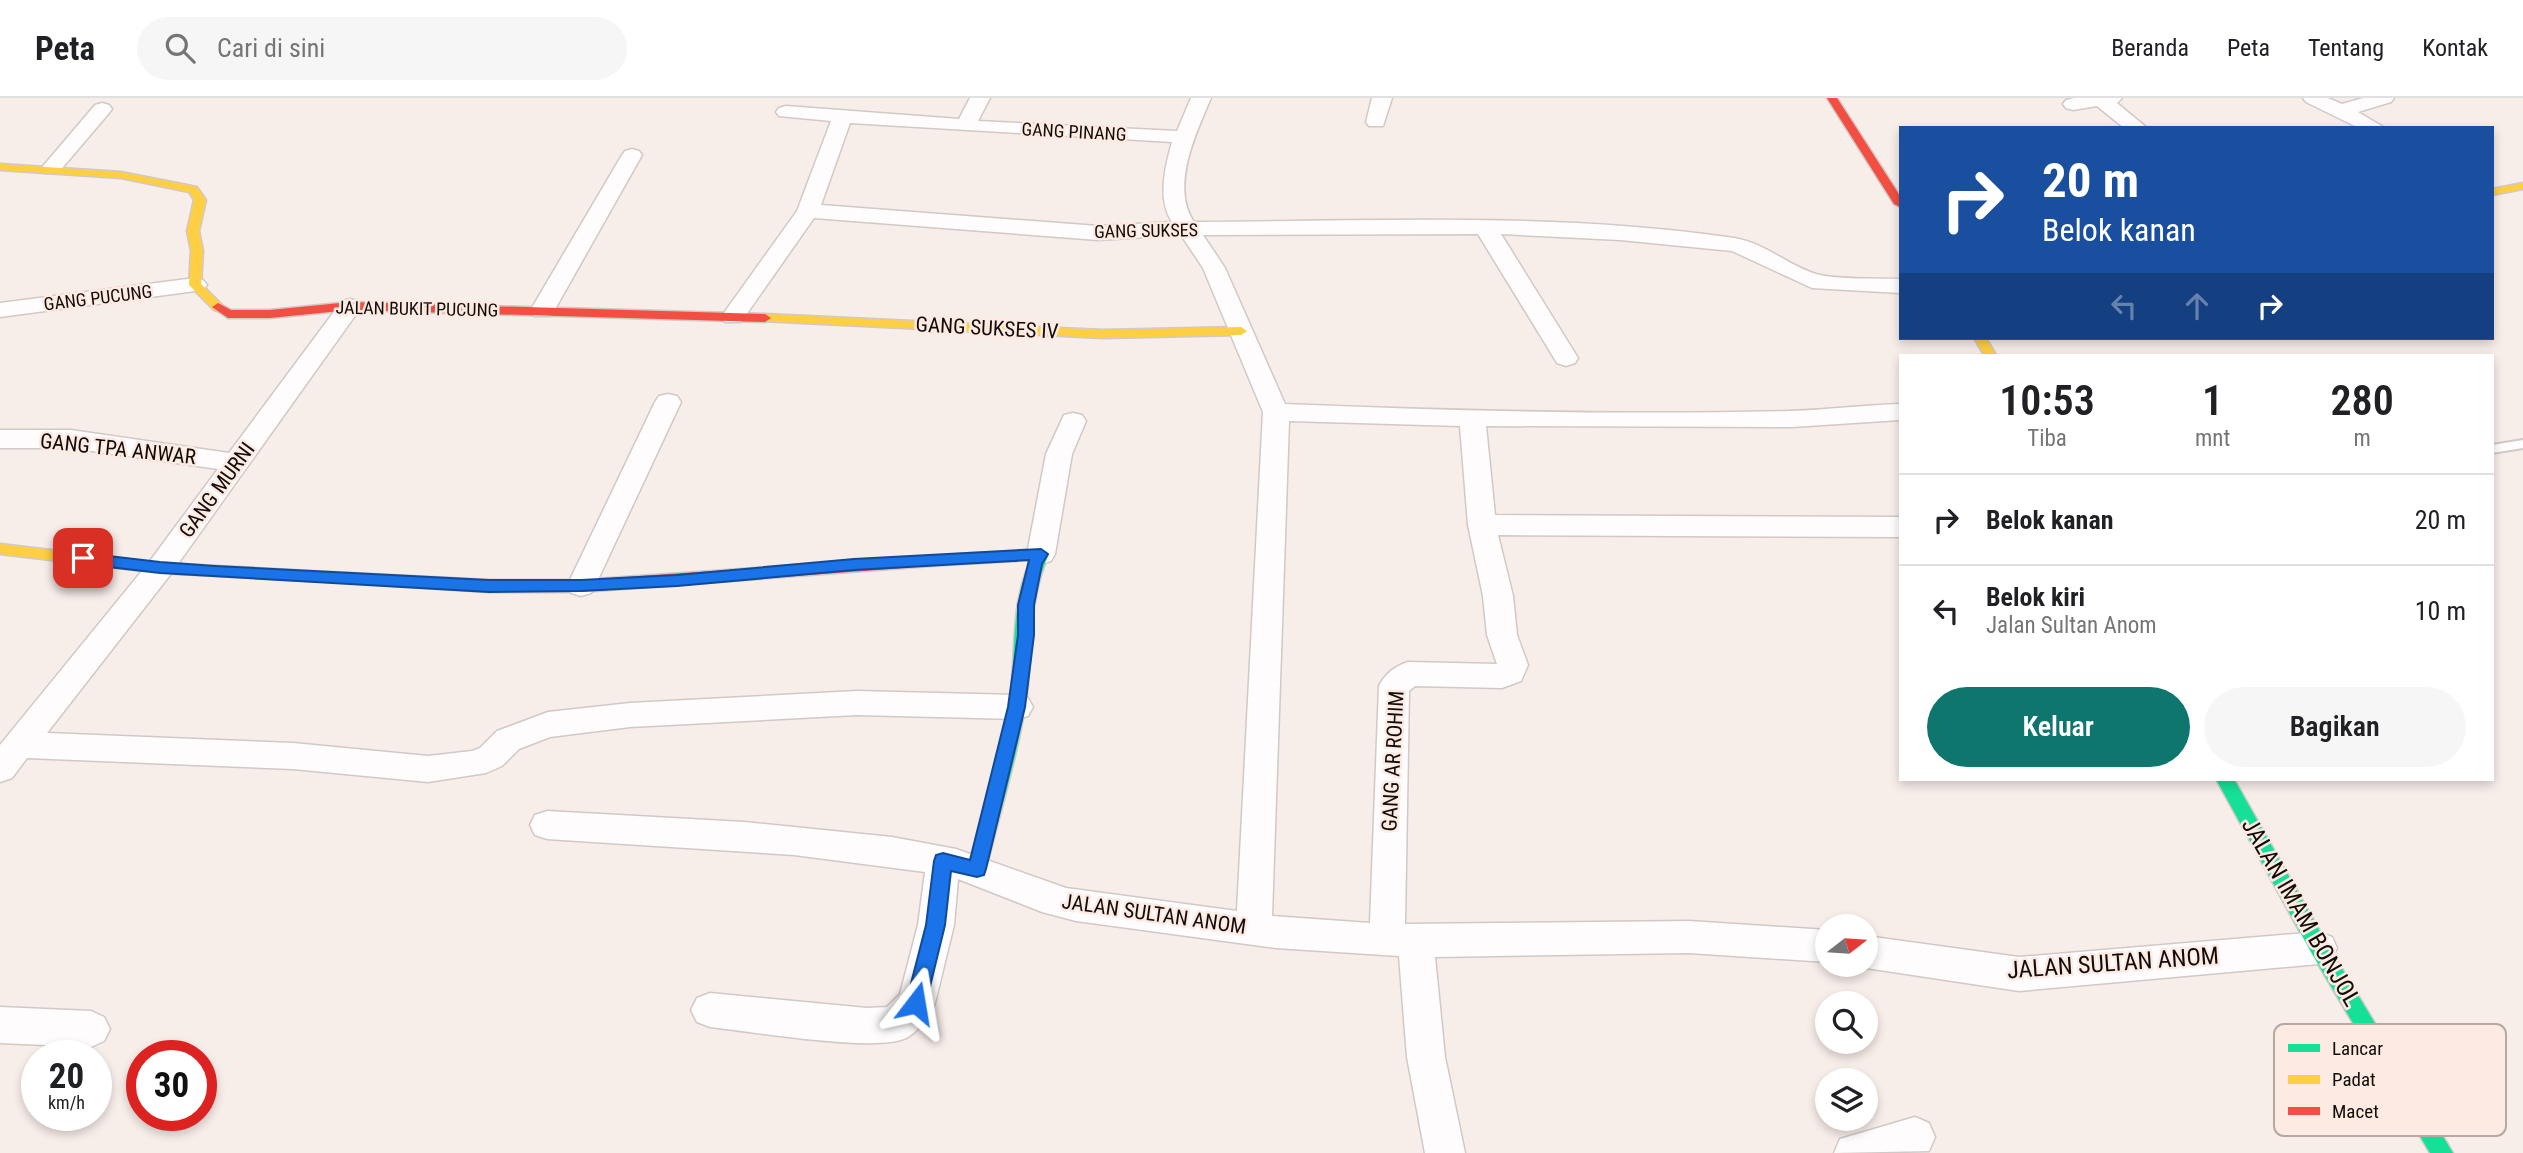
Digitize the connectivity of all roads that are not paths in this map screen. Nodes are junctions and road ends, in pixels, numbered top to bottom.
1 (980, 98) edge
2 (1201, 98) edge
3 (1382, 98) edge
4 (1832, 98) edge
5 (2313, 98) edge
6 (2384, 98) edge
7 (2107, 99) edge
8 (2073, 104) dead end
9 (102, 109) dead end
10 (786, 111) dead end
11 (2342, 111) junction
12 (842, 118) junction
13 (1376, 122) dead end
14 (965, 126) junction
15 (2135, 126) edge
16 (2371, 126) edge
17 (1184, 137) junction
18 (632, 155) dead end
19 (0, 167) edge
20 (51, 169) junction
21 (2523, 186) edge
22 (2494, 191) edge
23 (1899, 202) edge
24 (808, 211) junction
25 (1485, 227) junction
26 (1190, 231) junction
27 (195, 285) junction
28 (1899, 286) edge
29 (350, 306) junction
30 (0, 310) edge
31 (542, 311) junction
32 (733, 317) junction
33 (1241, 331) junction
34 (1566, 358) dead end
35 (668, 402) dead end
36 (1276, 412) junction
37 (1899, 412) edge
38 (1472, 418) junction
39 (1073, 421) dead end
40 (0, 439) edge
41 (2523, 444) edge
42 (2494, 449) edge
43 (236, 463) junction
44 (1482, 525) junction
45 (1899, 527) edge
46 (0, 549) edge
47 (1041, 554) junction
48 (160, 568) junction
49 (581, 586) junction
50 (1017, 707) junction
51 (10, 757) edge
52 (2226, 781) edge
53 (547, 825) dead end
54 (960, 865) junction
55 (1255, 928) junction
56 (1402, 941) junction
57 (1815, 945) edge
58 (2319, 948) junction
59 (1878, 953) edge
60 (710, 1010) dead end
61 (2365, 1024) edge
62 (0, 1025) edge
63 (91, 1028) dead end
64 (2432, 1136) edge
65 (1915, 1137) dead end
66 (1445, 1153) edge
67 (1854, 1153) edge
68 (2442, 1153) edge

1 - 14 street
2 - 17 street
3 - 13 street
4 - 23 main road
5 - 11 street
6 - 11 street
7 - 8 street
7 - 15 street
9 - 20 street
10 - 12 street, GANG PINANG
11 - 16 street
12 - 14 street, GANG PINANG
12 - 24 street
14 - 17 street, GANG PINANG
17 - 26 street
18 - 31 street
19 - 20 main road
20 - 27 main road
21 - 22 main road
24 - 26 street, GANG SUKSES
24 - 32 street
25 - 26 street, GANG SUKSES
25 - 28 street, GANG SUKSES
25 - 34 street
26 - 33 street
27 - 29 main road, JALAN BUKIT PUCUNG
27 - 30 street, GANG PUCUNG
29 - 31 main road, JALAN BUKIT PUCUNG
29 - 43 street, GANG MURNI
31 - 32 main road, JALAN BUKIT PUCUNG
32 - 33 main road, GANG SUKSES IV
33 - 36 street
35 - 49 street
36 - 38 street
36 - 55 street
37 - 38 street
38 - 44 street, GANG AR ROHIM
39 - 47 street
40 - 43 street, GANG TPA ANWAR
41 - 42 lane
43 - 48 street, GANG MURNI
44 - 45 street
44 - 56 street, GANG AR ROHIM
46 - 48 main road
47 - 49 main road
47 - 50 main road
48 - 49 main road
48 - 51 street, GANG MURNI
50 - 51 street
50 - 54 main road
52 - 58 main road, JALAN IMAM BONJOL
53 - 54 street, JALAN SULTAN ANOM
54 - 55 street, JALAN SULTAN ANOM
54 - 60 street
55 - 56 street, JALAN SULTAN ANOM
56 - 57 street, JALAN SULTAN ANOM
56 - 66 street
58 - 59 street, JALAN SULTAN ANOM
58 - 61 main road, JALAN IMAM BONJOL
62 - 63 street
64 - 68 main road, JALAN IMAM BONJOL
65 - 67 street

